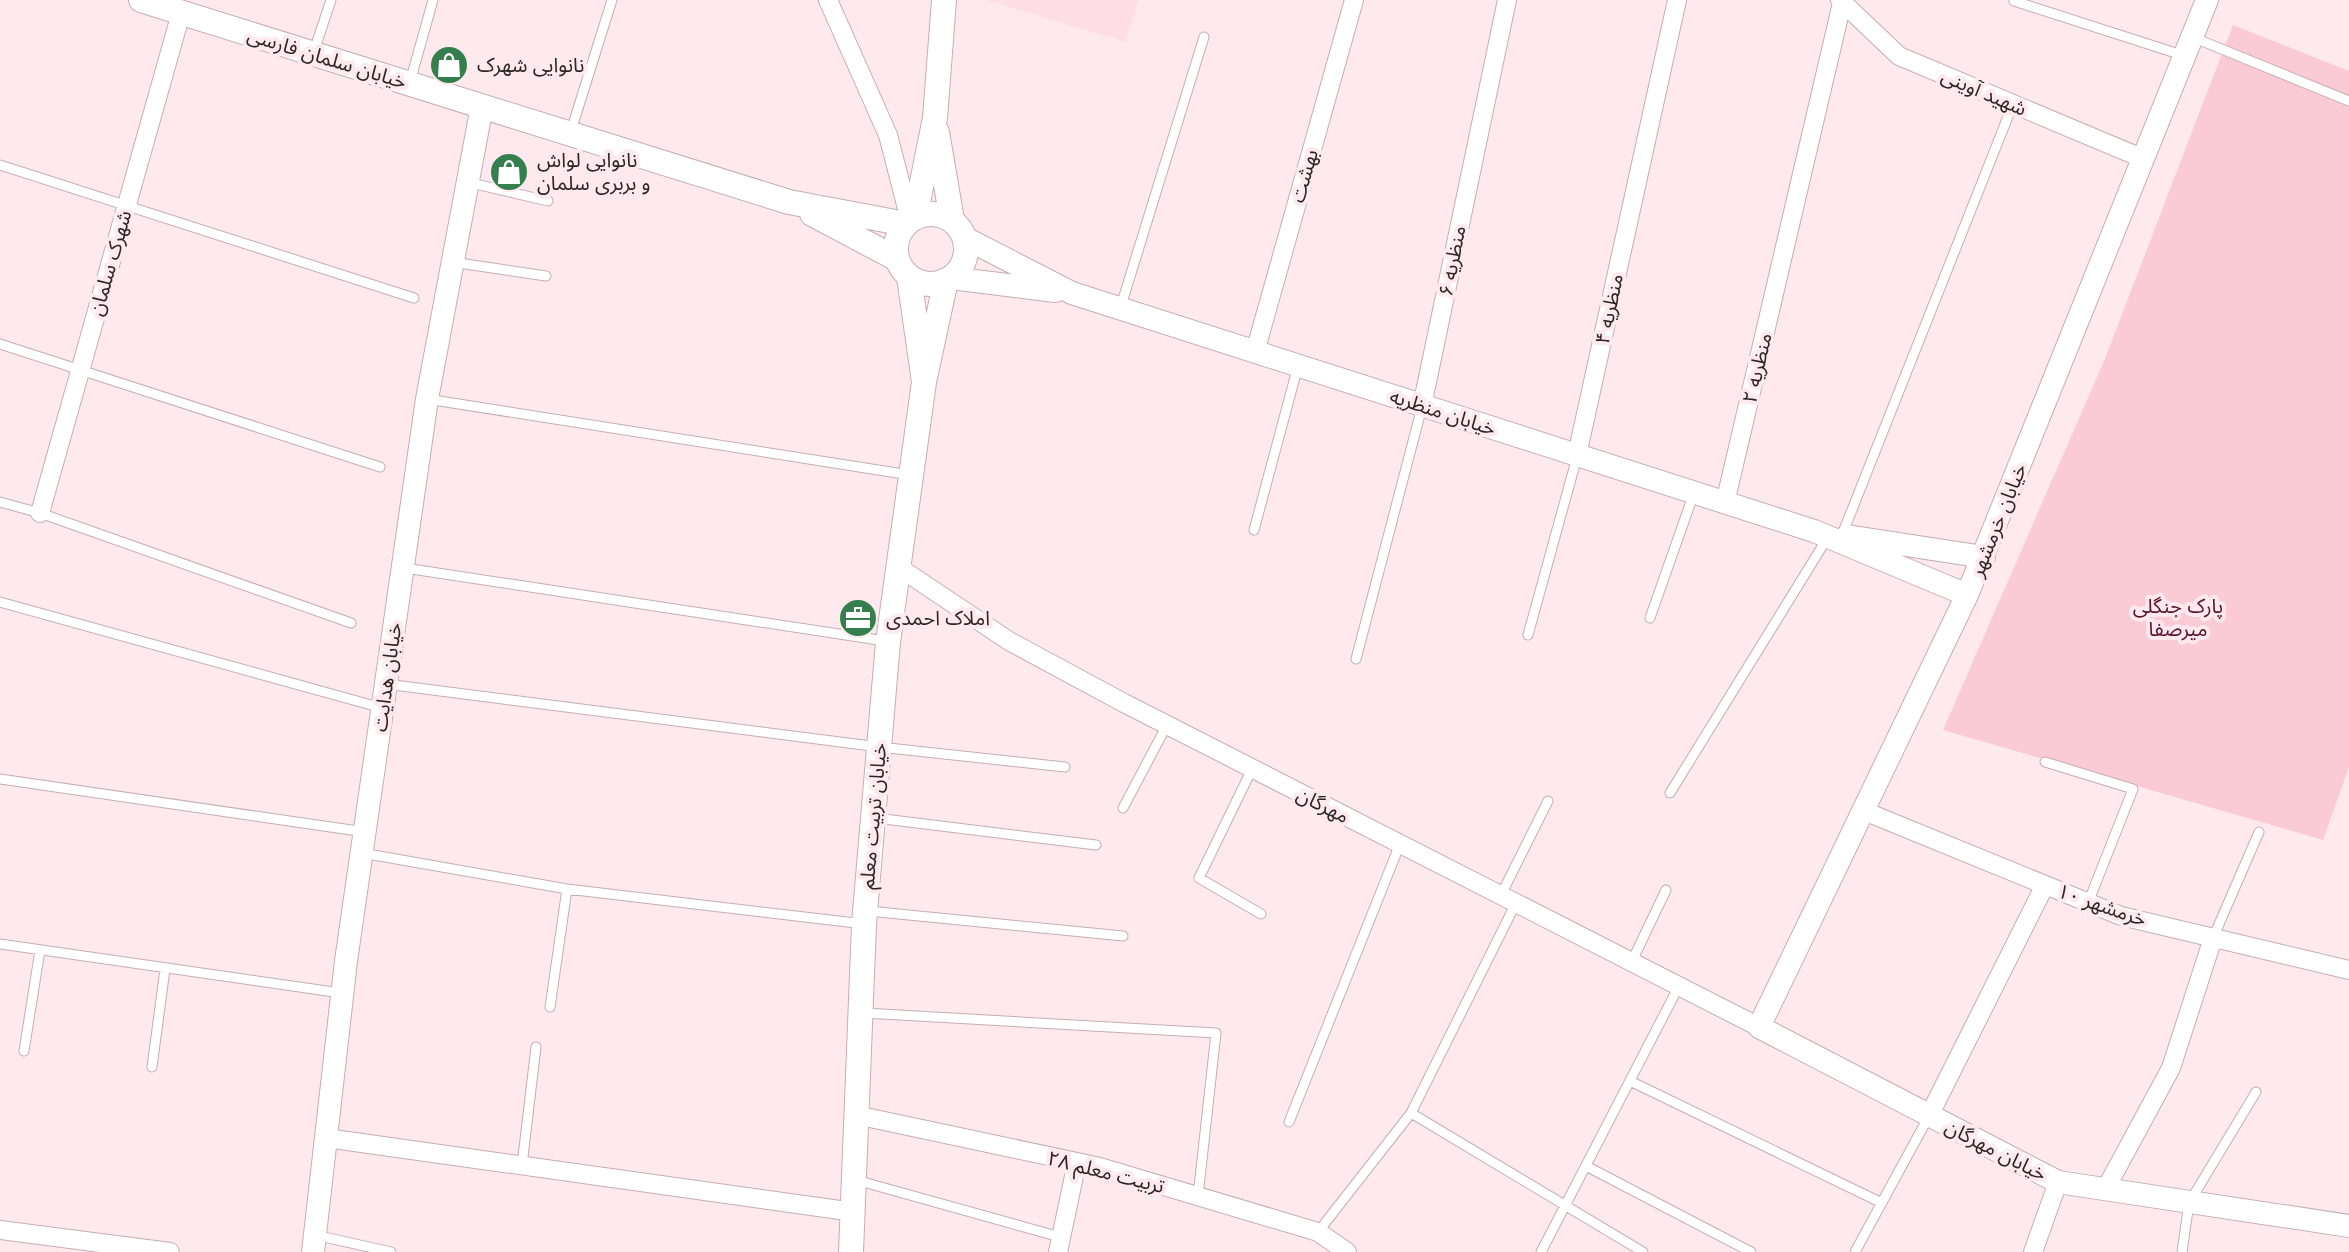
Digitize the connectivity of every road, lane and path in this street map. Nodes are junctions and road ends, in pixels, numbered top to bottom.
1 (141, 0) edge
2 (331, 0) edge
3 (433, 0) edge
4 (612, 0) edge
5 (828, 0) edge
6 (944, 0) edge
7 (1354, 0) edge
8 (1507, 0) edge
9 (1677, 0) edge
10 (2207, 0) edge
11 (2014, 1) edge
12 (1841, 2) edge
13 (181, 13) junction
14 (1204, 37) dead end
15 (2189, 47) junction
16 (313, 54) junction
17 (410, 84) junction
18 (2349, 101) edge
19 (2013, 104) junction
20 (482, 106) junction
21 (935, 118) junction
22 (570, 134) junction
23 (2144, 159) junction
24 (0, 165) edge
25 (467, 182) junction
26 (548, 201) dead end
27 (789, 202) junction
28 (126, 206) junction
29 (910, 220) junction
30 (958, 229) junction
31 (452, 262) junction
32 (903, 268) junction
33 (546, 276) dead end
34 (948, 279) junction
35 (1072, 293) junction
36 (414, 298) dead end
37 (1120, 309) junction
38 (0, 344) edge
39 (1255, 352) junction
40 (1298, 366) junction
41 (80, 370) junction
42 (924, 382) junction
43 (427, 399) junction
44 (1422, 406) junction
45 (1577, 455) junction
46 (380, 467) dead end
47 (910, 475) junction
48 (1694, 493) junction
49 (0, 502) edge
50 (1725, 503) junction
51 (40, 513) junction
52 (1254, 530) dead end
53 (1828, 534) junction
54 (1984, 557) junction
55 (897, 566) junction
56 (403, 568) junction
57 (1967, 595) junction
58 (0, 602) edge
59 (1650, 618) dead end
60 (351, 623) dead end
61 (1528, 635) dead end
62 (888, 642) junction
63 (1356, 659) dead end
64 (386, 684) junction
65 (382, 708) junction
66 (1167, 725) junction
67 (879, 747) junction
68 (2045, 762) dead end
69 (1065, 767) dead end
70 (1252, 769) junction
71 (0, 779) edge
72 (1670, 793) dead end
73 (1548, 801) dead end
74 (1123, 808) dead end
75 (1864, 811) junction
76 (873, 817) junction
77 (2259, 832) dead end
78 (363, 843) junction
79 (1400, 844) junction
80 (1096, 845) dead end
81 (2045, 885) junction
82 (567, 889) junction
83 (1666, 890) dead end
84 (1508, 899) junction
85 (2088, 903) junction
86 (1261, 914) dead end
87 (864, 917) junction
88 (1123, 936) dead end
89 (2213, 938) junction
90 (0, 944) edge
91 (40, 950) junction
92 (1632, 961) junction
93 (165, 969) junction
94 (2349, 970) edge
95 (1679, 986) junction
96 (342, 993) junction
97 (550, 1007) dead end
98 (860, 1013) junction
99 (1759, 1027) junction
100 (536, 1047) dead end
101 (24, 1051) dead end
102 (152, 1067) dead end
103 (1630, 1081) junction
104 (2256, 1092) dead end
105 (1411, 1113) junction
106 (856, 1115) junction
107 (1929, 1116) junction
108 (1289, 1122) dead end
109 (326, 1138) junction
110 (1077, 1162) junction
111 (522, 1165) junction
112 (1586, 1166) junction
113 (855, 1180) junction
114 (2058, 1182) junction
115 (2105, 1190) junction
116 (1198, 1196) junction
117 (1882, 1203) junction
118 (2189, 1203) junction
119 (1566, 1206) junction
120 (854, 1212) junction
121 (2349, 1226) edge
122 (0, 1230) edge
123 (1318, 1232) junction
124 (314, 1243) edge
125 (1059, 1245) edge
126 (170, 1252) edge
127 (391, 1252) edge
128 (851, 1252) edge
129 (1347, 1252) edge
130 (1541, 1252) edge
131 (1643, 1252) edge
132 (1751, 1252) edge
133 (1855, 1252) edge
134 (2033, 1252) edge
135 (2182, 1252) edge

1 - 13 main road, خیابان سلمان فارسی
2 - 16 lane
3 - 17 lane
4 - 22 lane
5 - 29 street
6 - 21 main road
7 - 39 street, بهشت
8 - 44 street, منظریه ۶
9 - 45 street, منظریه ۴
10 - 15 street, خیابان خرمشهر
11 - 15 lane
12 - 19 street, شهید آوینی
12 - 50 street, منظریه ۲
13 - 16 main road, خیابان سلمان فارسی
13 - 28 street, شهرک سلمان
14 - 37 lane
15 - 18 lane
15 - 23 street, خیابان خرمشهر
16 - 17 main road, خیابان سلمان فارسی
17 - 20 main road, خیابان سلمان فارسی
19 - 23 street, شهید آوینی
19 - 53 lane
20 - 22 main road, خیابان سلمان فارسی
20 - 25 street, خیابان هدایت
21 - 29 main road
21 - 30 main road
22 - 27 main road, خیابان سلمان فارسی
23 - 54 street, خیابان خرمشهر
24 - 28 lane
25 - 26 lane
25 - 31 street, خیابان هدایت
27 - 29 main road
27 - 32 main road
28 - 36 lane
28 - 41 street, شهرک سلمان
29 - 30 main road
29 - 32 main road
30 - 34 main road
30 - 35 street
31 - 33 lane
31 - 43 street, خیابان هدایت
32 - 34 main road
32 - 42 main road
34 - 35 street
34 - 42 main road
35 - 37 street, خیابان منظریه
37 - 39 street, خیابان منظریه
38 - 41 lane
39 - 40 street, خیابان منظریه
40 - 44 street, خیابان منظریه
40 - 52 lane
41 - 46 lane
41 - 51 street, شهرک سلمان
42 - 47 main road, خیابان تربیت معلم
43 - 47 lane
43 - 56 street, خیابان هدایت
44 - 45 street, خیابان منظریه
44 - 63 lane
45 - 48 street, خیابان منظریه
45 - 61 lane
47 - 55 main road, خیابان تربیت معلم
48 - 50 street, خیابان منظریه
48 - 59 lane
49 - 51 lane
50 - 53 street, خیابان منظریه
51 - 60 lane
53 - 54 street
53 - 57 street
53 - 72 lane
54 - 57 street, خیابان خرمشهر
55 - 62 main road, خیابان تربیت معلم
55 - 66 street, مهرگان
56 - 62 lane
56 - 64 street, خیابان هدایت
57 - 75 street, خیابان خرمشهر
58 - 65 lane
62 - 67 main road, خیابان تربیت معلم
64 - 65 street, خیابان هدایت
64 - 67 lane
65 - 78 street, خیابان هدایت
66 - 70 street, مهرگان
66 - 74 lane
67 - 69 lane
67 - 76 main road, خیابان تربیت معلم
68 - 85 lane
70 - 79 street, مهرگان
70 - 86 lane
71 - 78 lane
73 - 84 lane
75 - 81 street, خرمشهر ۱۰
75 - 99 street, خیابان خرمشهر
76 - 80 lane
76 - 87 main road, خیابان تربیت معلم
77 - 89 lane
78 - 82 lane
78 - 96 street, خیابان هدایت
79 - 84 street, مهرگان
79 - 108 lane
81 - 85 street, خرمشهر ۱۰
81 - 107 street
82 - 87 lane
82 - 97 lane
83 - 92 lane
84 - 92 street, مهرگان
84 - 105 lane
85 - 89 street, خرمشهر ۱۰
87 - 88 lane
87 - 98 main road, خیابان تربیت معلم
89 - 94 street, خرمشهر ۱۰
89 - 115 street
90 - 91 lane
91 - 93 lane
91 - 101 lane
92 - 95 street, مهرگان
93 - 96 lane
93 - 102 lane
95 - 99 street, مهرگان
95 - 103 lane
96 - 109 street, خیابان هدایت
98 - 106 main road, خیابان تربیت معلم
98 - 116 lane
99 - 107 street, خیابان مهرگان
100 - 111 lane
103 - 112 lane
103 - 117 lane
104 - 118 lane
105 - 119 lane
105 - 123 lane
106 - 110 street, تربیت معلم ۲۸
106 - 113 main road, خیابان تربیت معلم
107 - 114 street, خیابان مهرگان
107 - 117 lane
109 - 111 street
109 - 124 street, خیابان هدایت
110 - 116 street, تربیت معلم ۲۸
110 - 125 street
111 - 120 street
112 - 119 lane
112 - 132 lane
113 - 120 main road, خیابان تربیت معلم
113 - 125 lane
114 - 115 street, خیابان مهرگان
114 - 134 street
115 - 118 street, خیابان مهرگان
116 - 123 street, تربیت معلم ۲۸
117 - 133 lane
118 - 121 street, خیابان مهرگان
118 - 135 lane
119 - 130 lane
119 - 131 lane
120 - 128 main road, خیابان تربیت معلم
122 - 126 street
123 - 129 street, تربیت معلم ۲۸
124 - 127 lane

